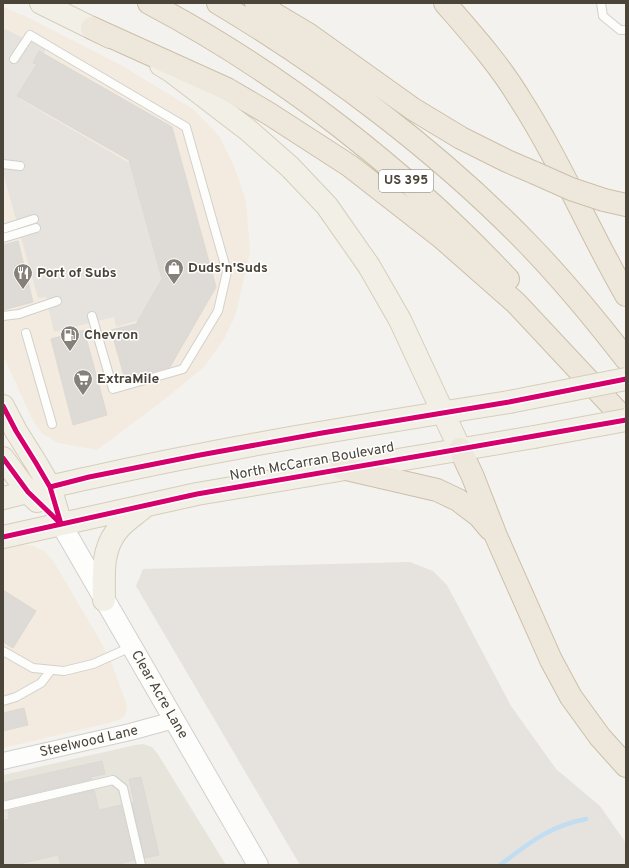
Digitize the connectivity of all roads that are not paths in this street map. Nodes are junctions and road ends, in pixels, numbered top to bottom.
1 (41, 3) edge
2 (149, 3) edge
3 (218, 3) edge
4 (256, 3) edge
5 (445, 3) edge
6 (601, 3) edge
7 (92, 28) junction
8 (626, 30) edge
9 (14, 59) dead end
10 (3, 164) edge
11 (20, 166) dead end
12 (626, 205) edge
13 (34, 219) dead end
14 (36, 228) dead end
15 (3, 229) edge
16 (3, 238) edge
17 (626, 295) edge
18 (57, 301) dead end
19 (3, 316) edge
20 (92, 316) dead end
21 (26, 333) dead end
22 (626, 359) edge
23 (626, 379) edge
24 (3, 406) edge
25 (442, 413) junction
26 (623, 418) edge
27 (52, 424) dead end
28 (460, 450) junction
29 (3, 458) edge
30 (342, 468) junction
31 (50, 487) junction
32 (28, 492) junction
33 (3, 498) edge
34 (149, 504) junction
35 (61, 524) junction
36 (496, 536) junction
37 (3, 537) edge
38 (104, 600) junction
39 (131, 647) junction
40 (3, 651) edge
41 (51, 670) junction
42 (3, 701) edge
43 (174, 720) junction
44 (3, 761) edge
45 (626, 766) edge
46 (3, 806) edge
47 (141, 865) edge
48 (258, 865) edge

1 - 7 main road
2 - 26 highway, US 395
3 - 22 highway, US 395
4 - 12 highway, bridge
5 - 17 highway
6 - 8 lane
7 - 25 main road
7 - 26 highway
9 - 20 lane
10 - 11 lane
13 - 15 lane
14 - 16 lane
18 - 19 lane
21 - 27 lane
23 - 25 main road, North McCarran Boulevard, bridge
24 - 31 main road, Clear Acre Lane
25 - 28 main road
25 - 31 main road, North McCarran Boulevard
26 - 28 main road, North McCarran Boulevard, bridge
28 - 30 main road, North McCarran Boulevard
28 - 36 highway
29 - 32 main road, Clear Acre Lane
30 - 34 main road, North McCarran Boulevard
30 - 36 highway
31 - 32 main road, North McCarran Boulevard
31 - 35 main road, Clear Acre Lane
32 - 33 main road, North McCarran Boulevard
32 - 35 main road, Clear Acre Lane
34 - 35 main road, North McCarran Boulevard
34 - 38 main road
35 - 37 main road, North McCarran Boulevard
35 - 38 street, Clear Acre Lane
36 - 45 highway
38 - 39 street, Clear Acre Lane
39 - 41 lane
39 - 43 street, Clear Acre Lane
40 - 41 lane
41 - 42 lane
43 - 44 street, Steelwood Lane
43 - 48 street, Clear Acre Lane
46 - 47 lane

